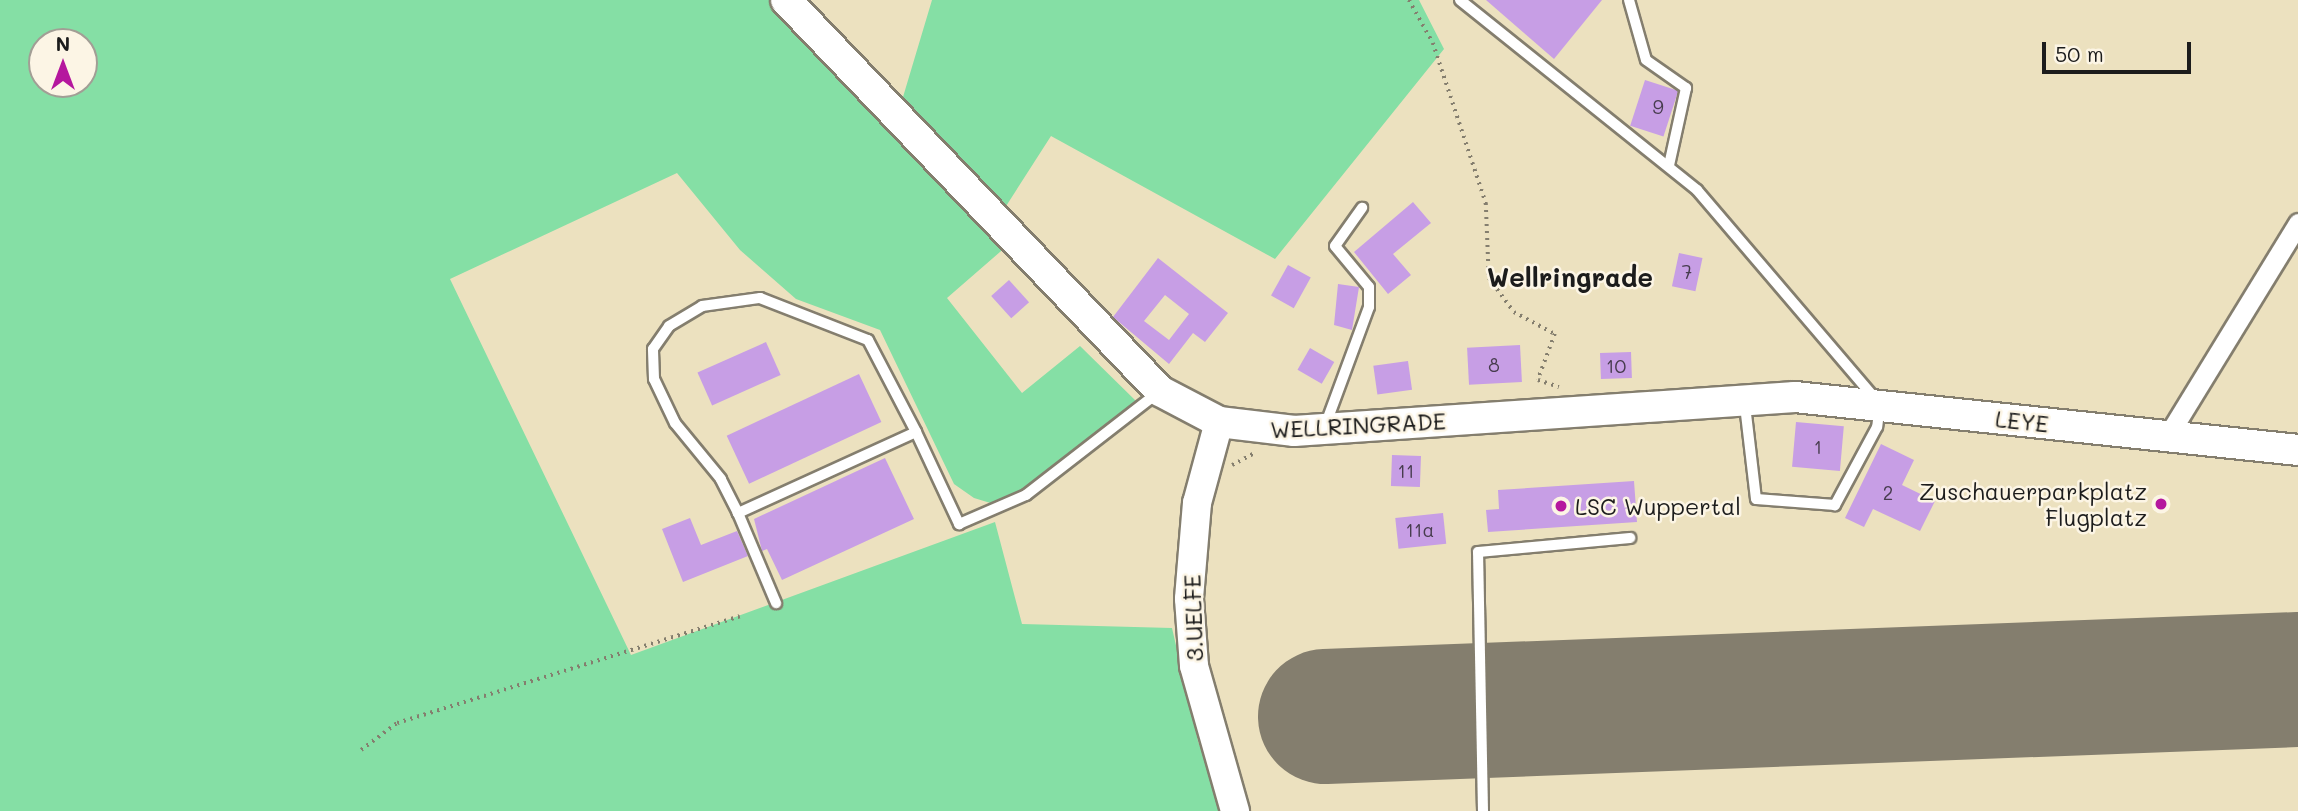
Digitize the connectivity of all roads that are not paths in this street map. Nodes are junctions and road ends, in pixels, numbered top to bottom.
1 (786, 0) edge
2 (1460, 0) edge
3 (1629, 0) edge
4 (1669, 165) junction
5 (1362, 208) dead end
6 (2298, 223) edge
7 (1160, 391) junction
8 (1745, 398) junction
9 (1880, 404) junction
10 (1219, 422) junction
11 (1325, 430) junction
12 (916, 432) junction
13 (2167, 437) junction
14 (2298, 450) edge
15 (738, 513) junction
16 (1630, 538) dead end
17 (776, 603) dead end
18 (1235, 811) edge
19 (1483, 811) edge

1 - 7 main road, WELLRINGRADE
2 - 4 lane
3 - 4 lane
4 - 9 lane
5 - 11 lane
6 - 13 street
7 - 10 main road, WELLRINGRADE
7 - 12 lane
8 - 9 main road, LEYE
8 - 9 lane
8 - 11 main road, WELLRINGRADE
9 - 13 main road, LEYE
10 - 11 main road, WELLRINGRADE
10 - 18 street, 3.UELFE
12 - 15 lane
12 - 15 lane
13 - 14 main road, LEYE
15 - 17 lane
16 - 19 lane

